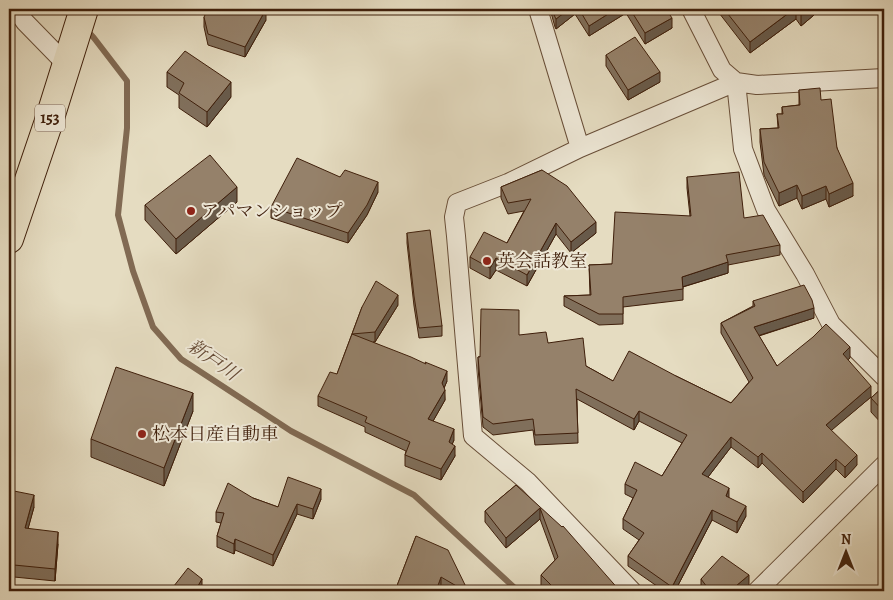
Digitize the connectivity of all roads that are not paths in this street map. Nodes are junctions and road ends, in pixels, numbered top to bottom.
1 (16, 9) edge
2 (84, 9) edge
3 (538, 9) edge
4 (692, 9) edge
5 (68, 56) junction
6 (884, 78) edge
7 (736, 82) junction
8 (580, 148) junction
9 (9, 239) edge
10 (884, 377) edge
11 (884, 466) edge
12 (632, 591) edge
13 (757, 591) edge

1 - 5 street
2 - 5 highway, 153
3 - 8 street
4 - 7 street
5 - 9 highway, 153
6 - 7 street
7 - 8 street
7 - 10 street
8 - 12 street
11 - 13 street

